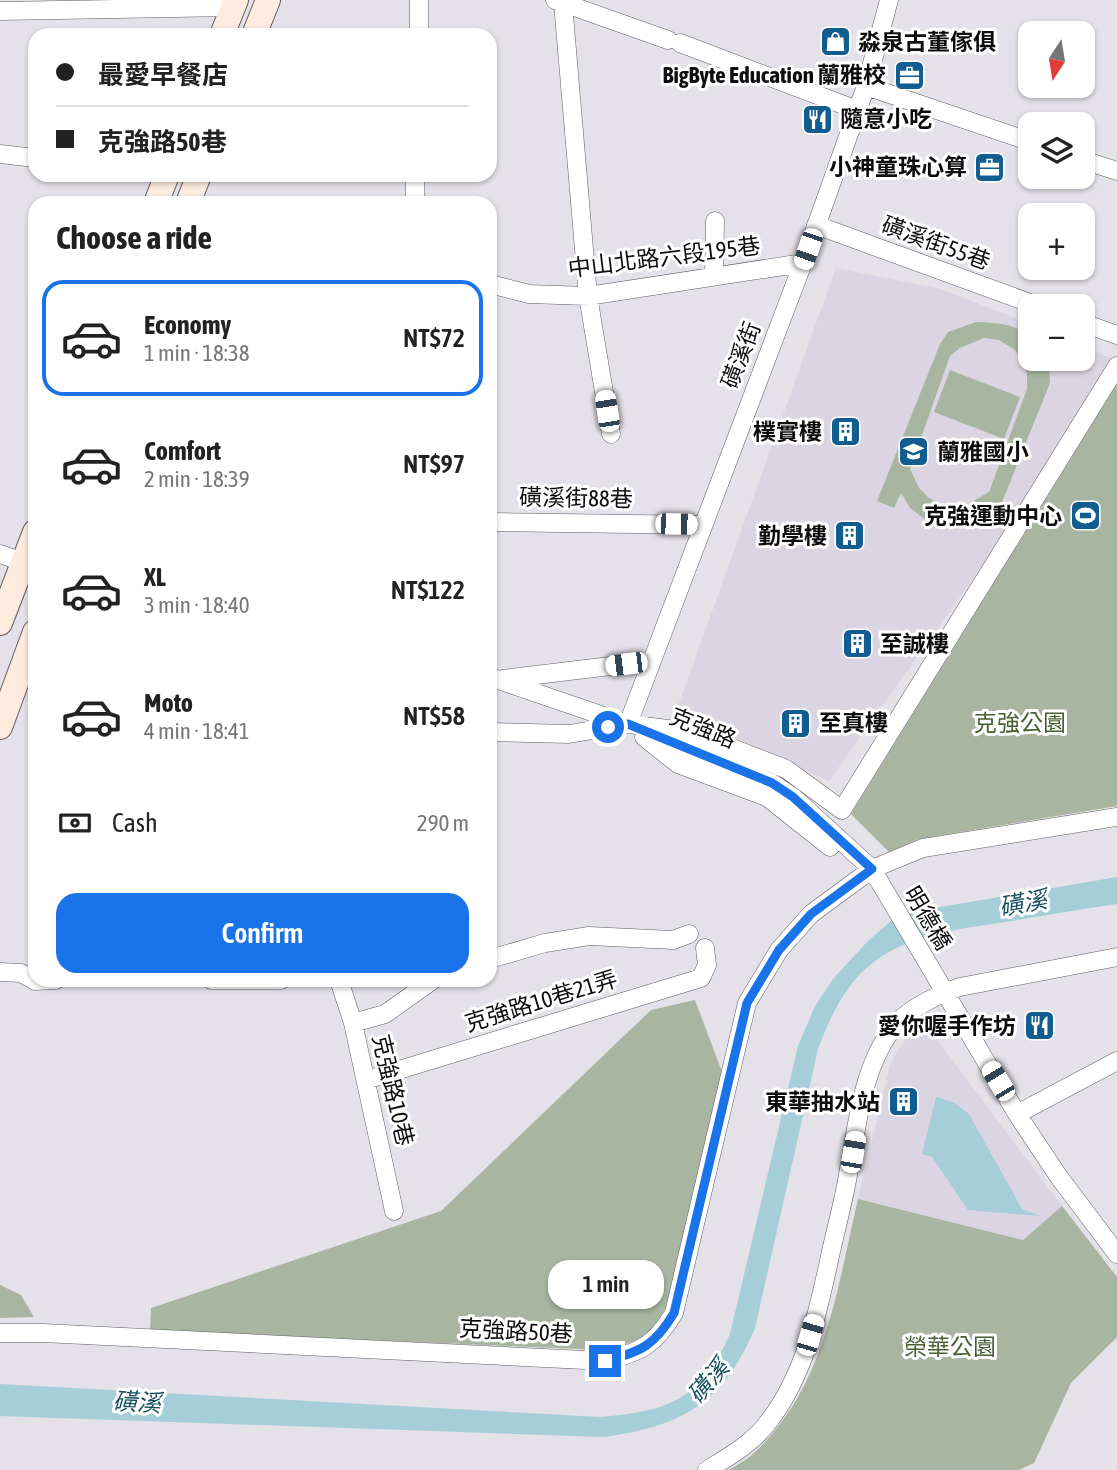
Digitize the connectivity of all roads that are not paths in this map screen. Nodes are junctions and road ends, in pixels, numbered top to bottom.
1 (268, 0) edge
2 (419, 0) edge
3 (889, 0) edge
4 (559, 2) edge
5 (234, 4) edge
6 (0, 10) edge
7 (225, 28) edge
8 (257, 28) edge
9 (418, 28) edge
10 (866, 86) junction
11 (857, 110) junction
12 (1018, 138) edge
13 (0, 154) edge
14 (28, 157) edge
15 (1095, 164) edge
16 (1117, 171) edge
17 (715, 221) dead end
18 (816, 225) junction
19 (803, 263) junction
20 (714, 276) junction
21 (497, 286) edge
22 (588, 296) junction
23 (1018, 299) edge
24 (1095, 327) edge
25 (1117, 335) edge
26 (1117, 366) edge
27 (611, 434) dead end
28 (497, 522) edge
29 (702, 525) junction
30 (28, 540) edge
31 (12, 558) edge
32 (0, 623) edge
33 (28, 651) edge
34 (652, 661) junction
35 (497, 678) edge
36 (497, 679) edge
37 (628, 724) junction
38 (0, 727) edge
39 (497, 732) edge
40 (1117, 817) edge
41 (830, 847) dead end
42 (872, 869) junction
43 (689, 934) dead end
44 (705, 948) dead end
45 (497, 957) edge
46 (1117, 957) edge
47 (0, 972) edge
48 (28, 977) edge
49 (341, 987) edge
50 (423, 987) edge
51 (943, 992) junction
52 (353, 1023) junction
53 (1117, 1061) edge
54 (366, 1080) junction
55 (1017, 1114) junction
56 (394, 1211) dead end
57 (1117, 1254) edge
58 (0, 1333) edge
59 (707, 1470) edge

1 - 8 main road
2 - 9 street
3 - 10 street, 磺溪街
4 - 11 street
4 - 22 street
5 - 6 street
5 - 7 main road
10 - 11 street, 磺溪街
10 - 12 street
11 - 18 street, 磺溪街
13 - 14 street
15 - 16 street
17 - 20 street
18 - 19 street, 磺溪街
18 - 23 street, 磺溪街55巷
19 - 20 street, 中山北路六段195巷
19 - 29 street, 磺溪街
20 - 22 street, 中山北路六段195巷
21 - 22 street, 中山北路六段195巷
22 - 27 street
24 - 25 street
26 - 37 street
28 - 29 street, 磺溪街88巷
29 - 34 street, 磺溪街
30 - 31 main road
31 - 32 main road
33 - 38 main road
34 - 35 street
34 - 37 street, 磺溪街
36 - 37 street, 克強路
37 - 39 street
37 - 41 street
37 - 42 street, 克強路
40 - 42 street, 克強路50巷
42 - 51 street, 明德橋
42 - 58 street, 克強路50巷
43 - 45 street
44 - 54 street, 克強路10巷21弄
46 - 51 street
47 - 48 street
49 - 52 street, 克強路10巷
50 - 52 street
51 - 55 street, 明德橋
51 - 59 street
52 - 54 street, 克強路10巷
53 - 55 street
54 - 56 street, 克強路10巷
55 - 57 street, 明德橋

